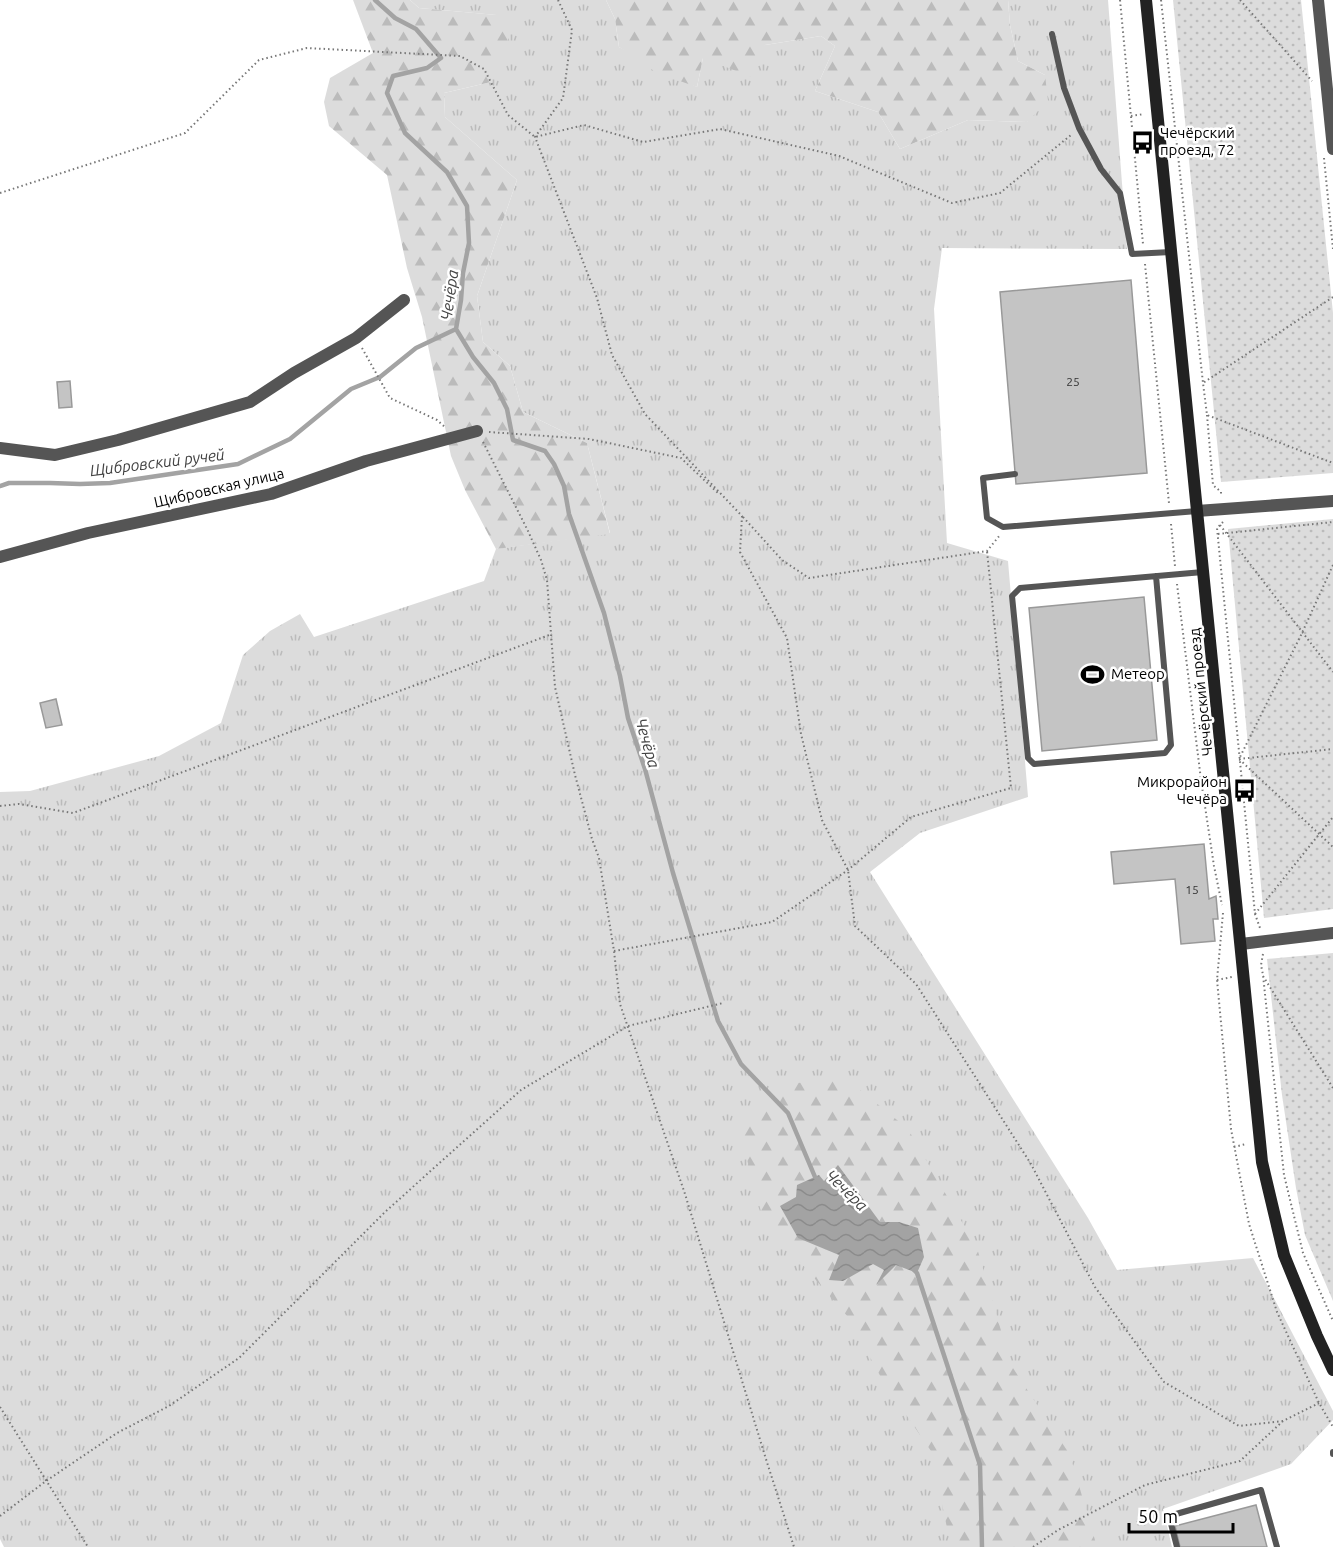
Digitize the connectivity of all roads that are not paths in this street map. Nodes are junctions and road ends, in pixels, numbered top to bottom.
1 (1146, 0) edge
2 (1318, 0) edge
3 (1052, 34) dead end
4 (1333, 148) edge
5 (1171, 252) junction
6 (404, 300) dead end
7 (477, 431) road end
8 (0, 448) edge
9 (1015, 474) dead end
10 (1333, 501) edge
11 (1197, 511) junction
12 (0, 557) edge
13 (1203, 572) junction
14 (1156, 576) junction
15 (1333, 933) edge
16 (1241, 944) junction
17 (1333, 1370) edge
18 (1177, 1547) edge
19 (1277, 1547) edge

1 - 5 main road, Чечёрский проезд
2 - 4 street
3 - 5 lane
5 - 11 main road, Чечёрский проезд
6 - 8 street
7 - 12 street, Щибровская улица
9 - 11 lane
10 - 11 street
11 - 13 main road, Чечёрский проезд
13 - 14 lane
13 - 16 main road, Чечёрский проезд
14 - 14 lane
15 - 16 street
16 - 17 main road, Чечёрский проезд
18 - 19 lane

